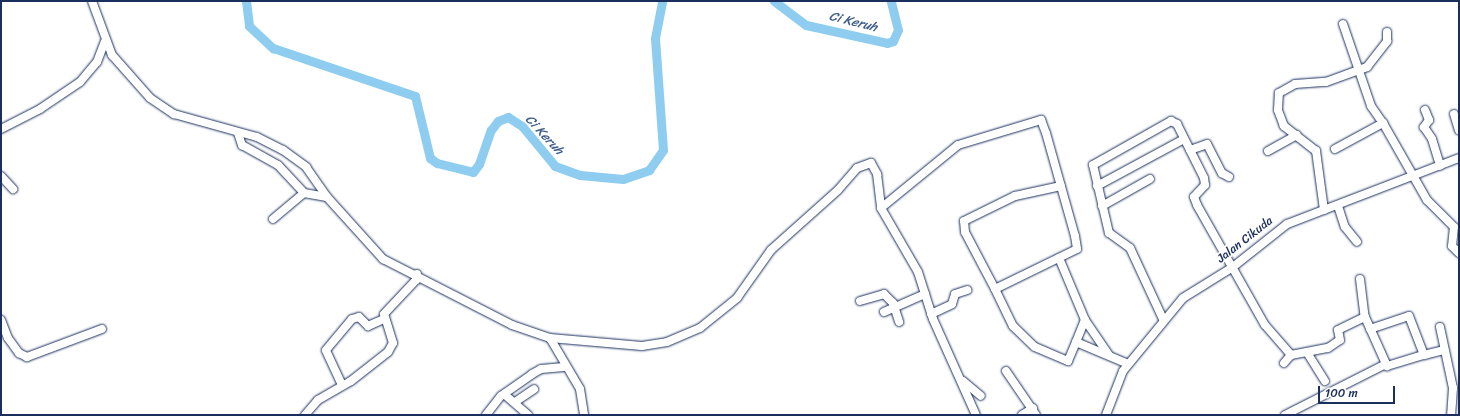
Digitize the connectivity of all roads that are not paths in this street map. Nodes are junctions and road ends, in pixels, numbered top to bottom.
1 (92, 1) edge
2 (1343, 24) dead end
3 (1387, 32) dead end
4 (104, 41) junction
5 (1358, 70) junction
6 (1425, 110) dead end
7 (1454, 114) dead end
8 (1383, 123) junction
9 (2, 128) edge
10 (1459, 130) edge
11 (238, 132) junction
12 (1297, 135) junction
13 (1184, 138) junction
14 (1335, 149) dead end
15 (1190, 150) junction
16 (1268, 151) dead end
17 (1459, 158) edge
18 (1440, 166) junction
19 (1, 176) edge
20 (1229, 177) dead end
21 (1412, 177) junction
22 (1150, 179) dead end
23 (1061, 186) junction
24 (1097, 186) junction
25 (13, 189) dead end
26 (304, 193) junction
27 (327, 197) junction
28 (1102, 206) junction
29 (1338, 206) junction
30 (881, 208) junction
31 (1324, 210) junction
32 (273, 219) dead end
33 (1358, 242) dead end
34 (1459, 253) edge
35 (1059, 258) junction
36 (1233, 267) junction
37 (417, 274) junction
38 (1360, 279) dead end
39 (966, 290) dead end
40 (995, 290) junction
41 (924, 294) junction
42 (860, 301) dead end
43 (894, 308) junction
44 (884, 312) dead end
45 (931, 314) junction
46 (1365, 317) junction
47 (1163, 319) junction
48 (1, 320) edge
49 (384, 320) junction
50 (1085, 320) junction
51 (899, 322) dead end
52 (1440, 327) dead end
53 (102, 329) dead end
54 (1370, 329) junction
55 (550, 338) junction
56 (1076, 342) junction
57 (1444, 350) junction
58 (1308, 354) junction
59 (1108, 355) junction
60 (1291, 355) junction
61 (1424, 355) junction
62 (1284, 363) dead end
63 (1128, 364) junction
64 (1386, 364) junction
65 (564, 366) junction
66 (1006, 371) dead end
67 (963, 381) junction
68 (1325, 381) dead end
69 (342, 385) junction
70 (534, 388) dead end
71 (504, 394) junction
72 (981, 396) dead end
73 (515, 402) junction
74 (1035, 411) edge
75 (305, 415) edge
76 (486, 415) edge
77 (528, 415) edge
78 (584, 415) edge
79 (976, 415) edge
80 (1022, 415) edge
81 (1106, 415) edge
82 (1285, 415) edge
83 (1451, 415) edge

1 - 4 street
2 - 5 street
3 - 5 street
4 - 9 street
4 - 11 street
5 - 8 street
5 - 12 street
6 - 18 street
7 - 10 street
8 - 14 street
8 - 21 street
11 - 26 street
11 - 27 street
12 - 16 street
12 - 31 street
13 - 15 street
13 - 24 street
13 - 24 street
15 - 20 street
15 - 36 street
17 - 18 street, Jalan Cikuda
18 - 21 street, Jalan Cikuda
19 - 25 street
21 - 29 street, Jalan Cikuda
21 - 34 street
22 - 28 street
23 - 30 street
23 - 35 street
23 - 40 street
24 - 28 street
26 - 27 street
26 - 32 street
27 - 37 street
28 - 47 street
29 - 31 street, Jalan Cikuda
29 - 33 street
30 - 41 street
30 - 55 street
31 - 36 street, Jalan Cikuda
35 - 40 street
35 - 50 street
36 - 47 street, Jalan Cikuda
36 - 60 street
37 - 49 street
37 - 55 street
38 - 46 street
39 - 45 street
40 - 56 street
41 - 43 street
41 - 45 street
42 - 43 street
43 - 44 street
43 - 51 street
45 - 67 street
46 - 54 street
46 - 58 street
47 - 63 street, Jalan Cikuda
48 - 53 street
49 - 69 street
49 - 69 street
50 - 56 street
50 - 59 street
52 - 57 street
54 - 61 street
54 - 64 street
55 - 65 street
56 - 59 street
57 - 61 street
57 - 83 street
58 - 60 street
58 - 68 street
59 - 63 street
60 - 62 street
61 - 64 street
63 - 81 street, Jalan Cikuda
64 - 82 street
65 - 71 street
65 - 78 street
66 - 74 street
67 - 72 street
67 - 79 street
69 - 75 street
70 - 73 street
71 - 73 street
71 - 76 street
73 - 77 street
74 - 80 street

